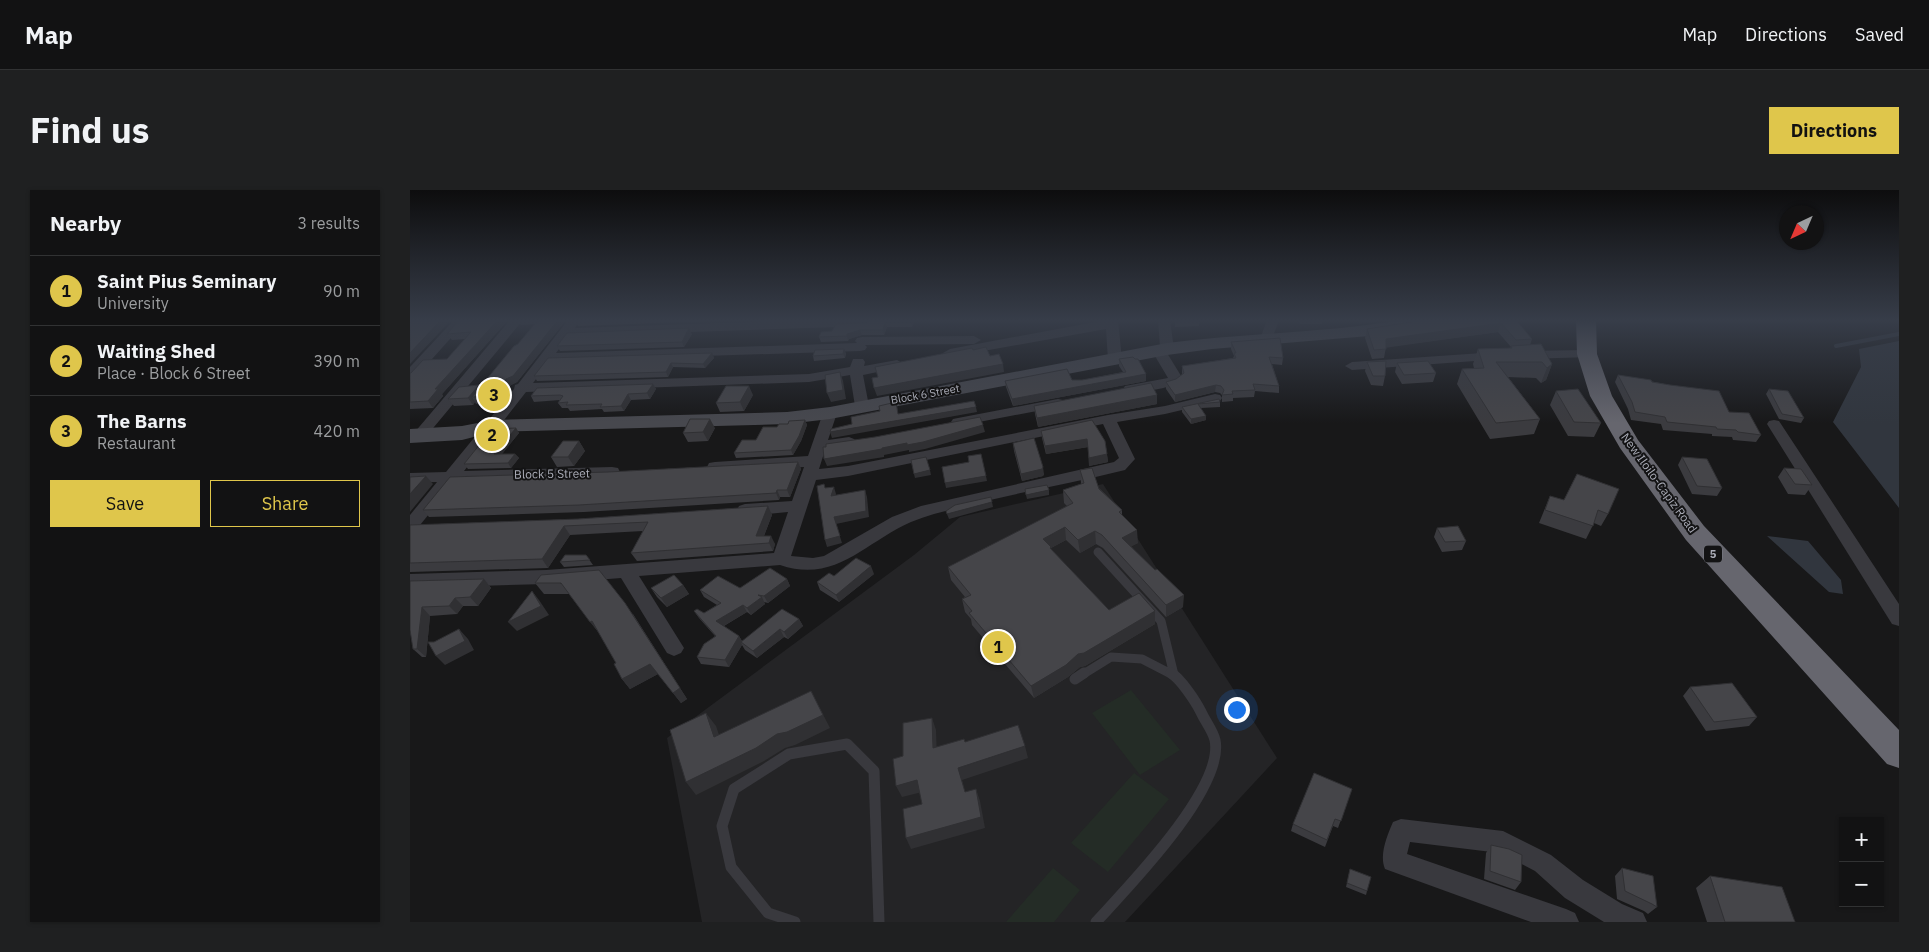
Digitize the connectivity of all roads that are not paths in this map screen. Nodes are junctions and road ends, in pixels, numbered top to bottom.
1 (429, 354) edge
2 (487, 354) edge
3 (548, 354) edge
4 (632, 354) edge
5 (859, 354) edge
6 (945, 354) edge
7 (1115, 354) edge
8 (1143, 354) edge
9 (1165, 354) edge
10 (1527, 354) edge
11 (1587, 354) edge
12 (941, 355) edge
13 (545, 358) junction
14 (913, 360) edge
15 (1115, 360) junction
16 (1352, 366) dead end
17 (856, 371) junction
18 (410, 375) edge
19 (520, 388) junction
20 (1111, 393) edge
21 (1215, 398) edge
22 (1072, 400) edge
23 (862, 406) junction
24 (830, 413) junction
25 (1108, 419) junction
26 (1774, 424) dead end
27 (945, 425) edge
28 (493, 426) junction
29 (414, 436) edge
30 (861, 440) edge
31 (814, 461) junction
32 (698, 468) edge
33 (631, 471) edge
34 (452, 476) junction
35 (410, 478) edge
36 (799, 506) junction
37 (730, 511) edge
38 (410, 525) edge
39 (430, 525) edge
40 (1098, 552) dead end
41 (781, 559) junction
42 (626, 571) junction
43 (410, 581) edge
44 (1899, 619) edge
45 (674, 648) dead end
46 (1174, 675) junction
47 (1075, 679) dead end
48 (1899, 753) edge
49 (795, 922) edge
50 (880, 922) edge
51 (1096, 922) edge
52 (1564, 922) edge
53 (1634, 922) edge

1 - 18 street
2 - 29 street
3 - 13 street
4 - 13 street
5 - 17 street
6 - 12 street
7 - 15 street
8 - 15 street, Block 6 Street
9 - 20 street
10 - 16 street
11 - 48 highway, New Iloilo-Capiz Road / 5
13 - 19 street
14 - 17 street
15 - 23 street, Block 6 Street
17 - 19 street
17 - 23 street
19 - 28 street
21 - 25 street
22 - 27 street
23 - 24 street, Block 6 Street
24 - 28 street, Block 6 Street
24 - 31 street
25 - 31 street
25 - 41 street
26 - 44 street
28 - 29 street, Block 6 Street
28 - 34 street
30 - 31 street
31 - 32 street
31 - 36 street
33 - 34 street, Block 5 Street
34 - 35 street, Block 5 Street
34 - 38 street
36 - 37 street
36 - 41 street
38 - 39 street
40 - 46 lane
41 - 42 street
42 - 43 street
42 - 45 street
46 - 47 lane
46 - 51 lane
49 - 50 lane
52 - 53 street

